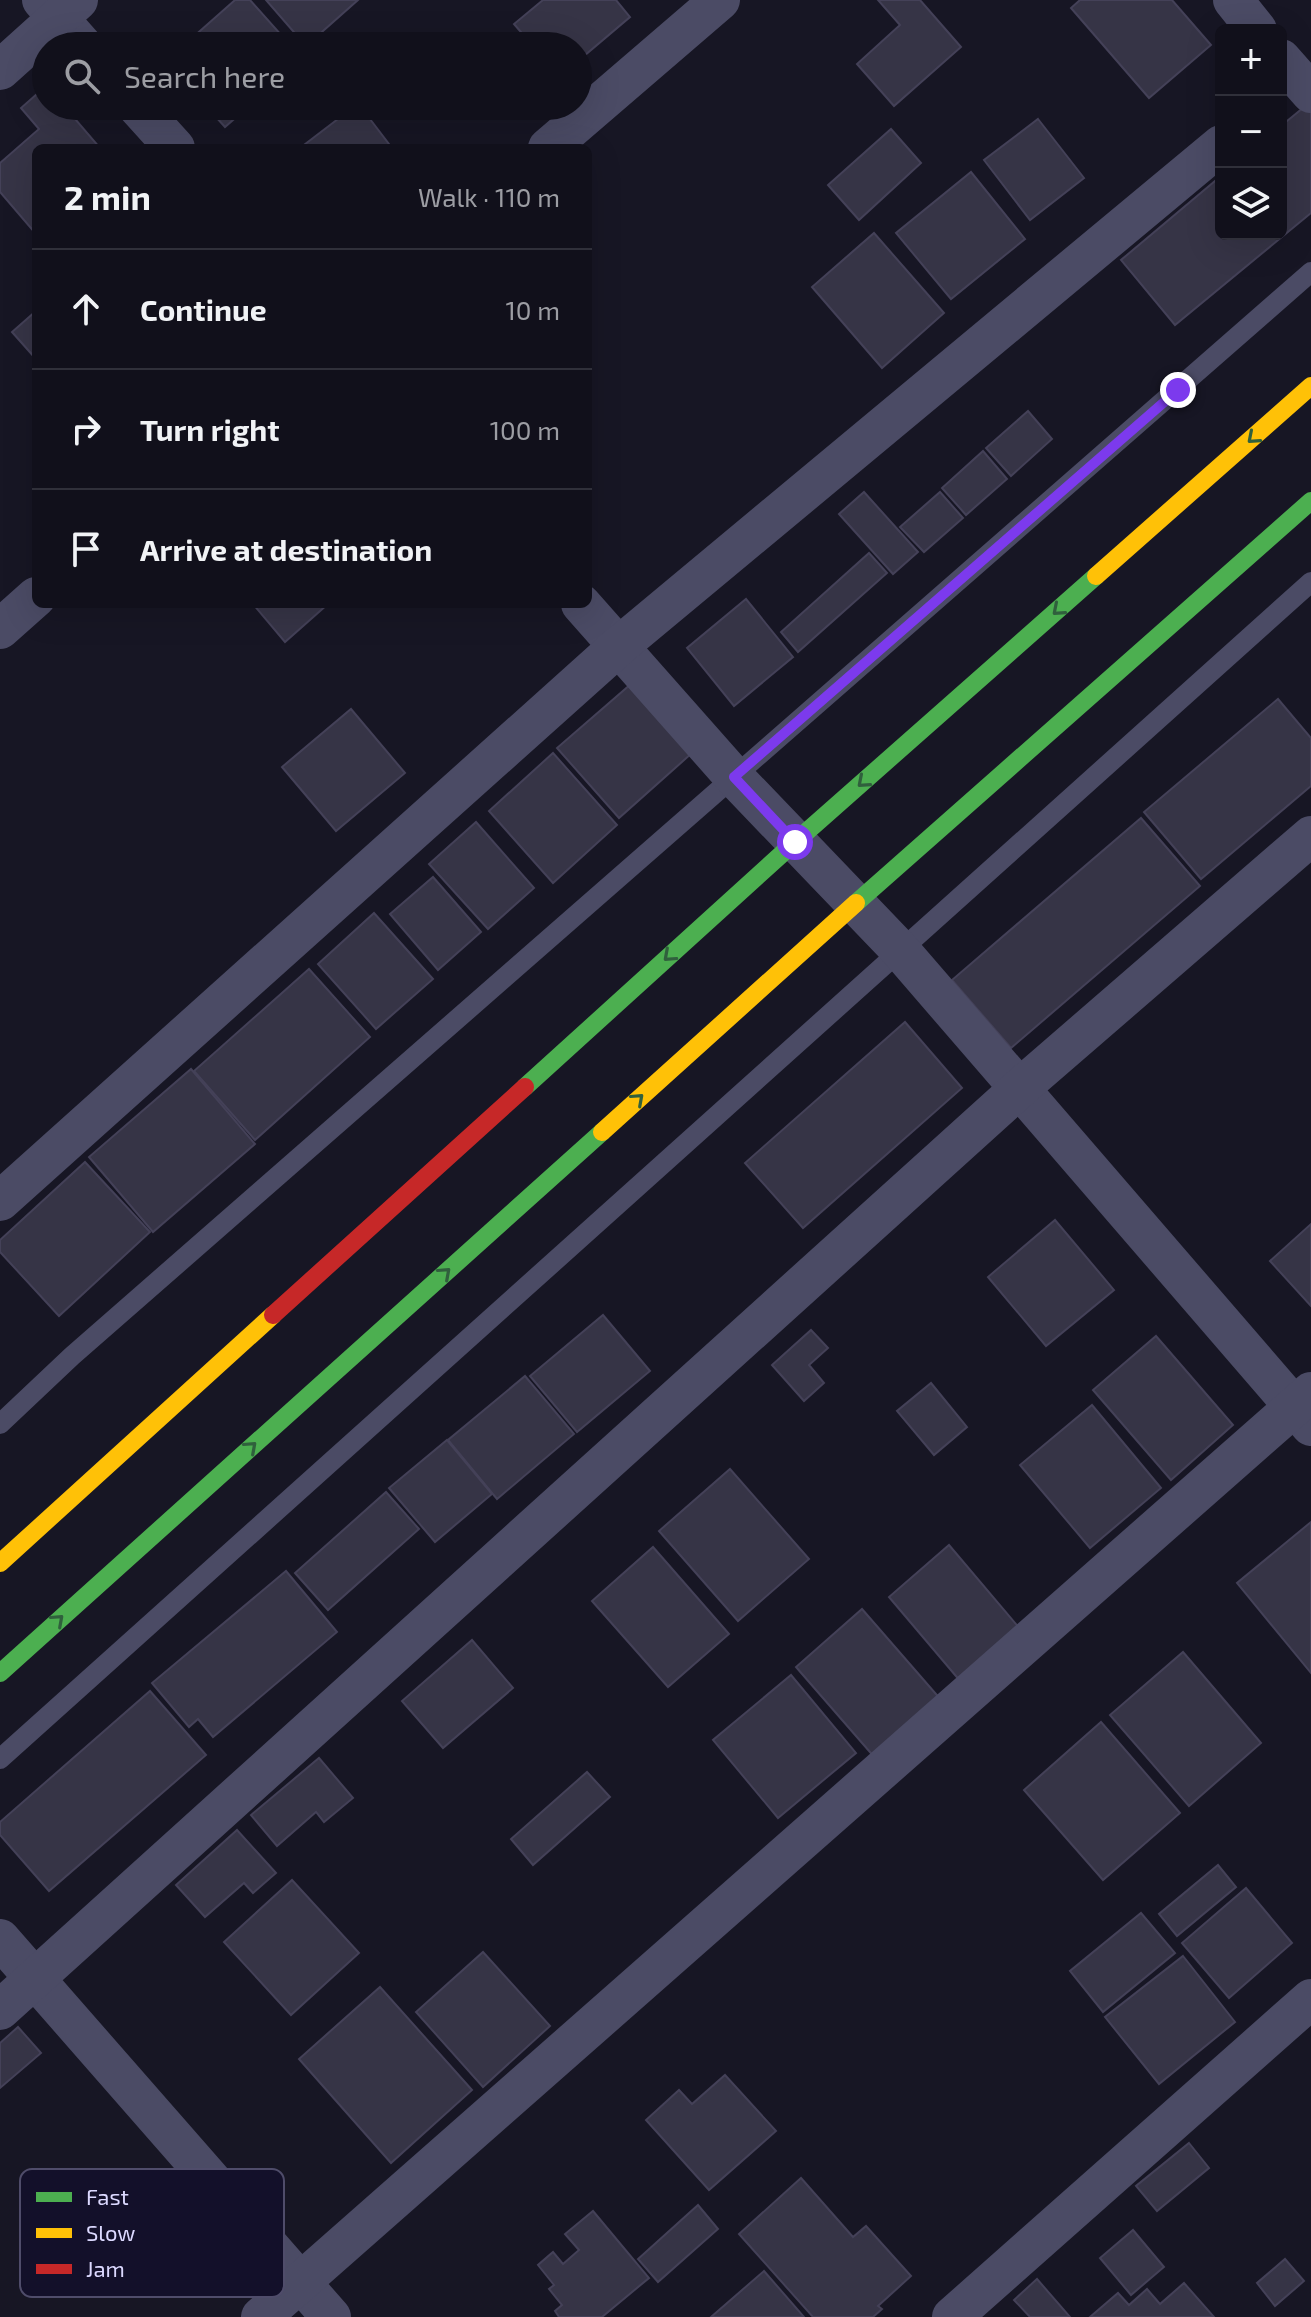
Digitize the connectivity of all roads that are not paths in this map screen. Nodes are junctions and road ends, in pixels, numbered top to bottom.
1 (720, 0) edge
2 (1233, 0) edge
3 (65, 16) edge
4 (1252, 24) edge
5 (46, 32) edge
6 (32, 43) edge
7 (0, 70) edge
8 (592, 110) edge
9 (150, 120) edge
10 (581, 120) edge
11 (171, 144) edge
12 (553, 144) edge
13 (1215, 150) edge
14 (1311, 272) edge
15 (1311, 386) edge
16 (1311, 501) edge
17 (1311, 582) edge
18 (32, 601) edge
19 (585, 608) edge
20 (0, 629) edge
21 (619, 646) junction
22 (734, 777) junction
23 (1311, 836) edge
24 (795, 842) junction
25 (856, 903) junction
26 (899, 949) junction
27 (1020, 1088) junction
28 (0, 1201) edge
29 (1305, 1408) edge
30 (0, 1424) edge
31 (0, 1563) edge
32 (0, 1673) edge
33 (0, 1759) edge
34 (0, 1939) edge
35 (35, 1980) junction
36 (1311, 1999) edge
37 (0, 2010) edge
38 (201, 2169) edge
39 (284, 2263) edge
40 (301, 2282) junction
41 (284, 2297) edge
42 (284, 2297) edge
43 (261, 2317) edge
44 (331, 2317) edge
45 (952, 2317) edge

1 - 8 street
2 - 4 street
3 - 5 street
6 - 7 street
9 - 11 street
10 - 12 street
13 - 21 street
14 - 22 lane
15 -> 24 street
16 - 25 street
17 - 26 lane
18 - 20 street
19 - 21 street
21 - 22 street
21 - 28 street
22 - 24 street
22 - 30 lane
23 - 27 street
24 - 25 street
24 -> 31 street
25 - 26 street
32 -> 25 street
26 - 27 street
26 - 33 lane
27 - 29 street
27 - 35 street
29 - 40 street
34 - 35 street
35 - 37 street
35 - 38 street
36 - 45 street
39 - 40 street
40 - 41 street
40 - 44 street
42 - 43 street

